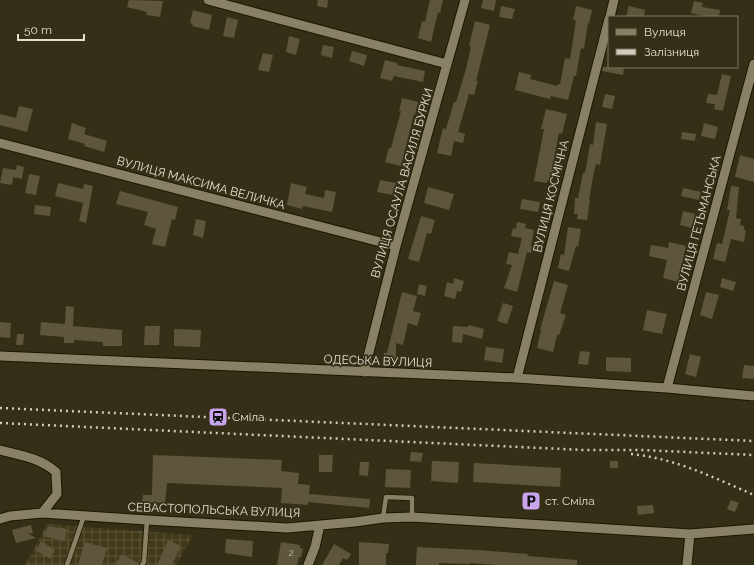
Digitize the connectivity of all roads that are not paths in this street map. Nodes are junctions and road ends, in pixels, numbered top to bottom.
1 (208, 0) edge
2 (465, 0) edge
3 (614, 0) edge
4 (610, 16) edge
5 (608, 22) edge
6 (447, 64) junction
7 (754, 64) edge
8 (0, 143) edge
9 (396, 246) junction
10 (0, 356) edge
11 (364, 372) junction
12 (517, 378) junction
13 (667, 388) junction
14 (754, 396) edge
15 (0, 450) edge
16 (42, 513) junction
17 (84, 516) junction
18 (412, 517) junction
19 (383, 518) junction
20 (0, 519) edge
21 (147, 520) junction
22 (320, 525) junction
23 (754, 528) edge
24 (690, 534) junction
25 (67, 565) edge
26 (142, 565) edge
27 (308, 565) edge
28 (686, 565) edge

1 - 6 street
2 - 6 street, ВУЛИЦЯ ОСАУЛА ВАСИЛЯ БУРКИ
3 - 4 street, ВУЛИЦЯ КОСМІЧНА
5 - 12 street, ВУЛИЦЯ КОСМІЧНА
6 - 9 street, ВУЛИЦЯ ОСАУЛА ВАСИЛЯ БУРКИ
7 - 13 street, ВУЛИЦЯ ГЕТЬМАНСЬКА
8 - 9 street, ВУЛИЦЯ МАКСИМА ВЕЛИЧКА
9 - 11 street, ВУЛИЦЯ ОСАУЛА ВАСИЛЯ БУРКИ
10 - 11 street, ОДЕСЬКА ВУЛИЦЯ
11 - 12 street, ОДЕСЬКА ВУЛИЦЯ
12 - 13 street, ОДЕСЬКА ВУЛИЦЯ
13 - 14 street, ОДЕСЬКА ВУЛИЦЯ
15 - 16 street
16 - 17 street, СЕВАСТОПОЛЬСЬКА ВУЛИЦЯ
16 - 20 street, СЕВАСТОПОЛЬСЬКА ВУЛИЦЯ
17 - 21 street, СЕВАСТОПОЛЬСЬКА ВУЛИЦЯ
17 - 25 lane
18 - 19 street, СЕВАСТОПОЛЬСЬКА ВУЛИЦЯ
18 - 19 lane
18 - 24 street, СЕВАСТОПОЛЬСЬКА ВУЛИЦЯ
19 - 22 street, СЕВАСТОПОЛЬСЬКА ВУЛИЦЯ
21 - 22 street, СЕВАСТОПОЛЬСЬКА ВУЛИЦЯ
21 - 26 lane
22 - 27 street
23 - 24 street, СЕВАСТОПОЛЬСЬКА ВУЛИЦЯ
24 - 28 street

